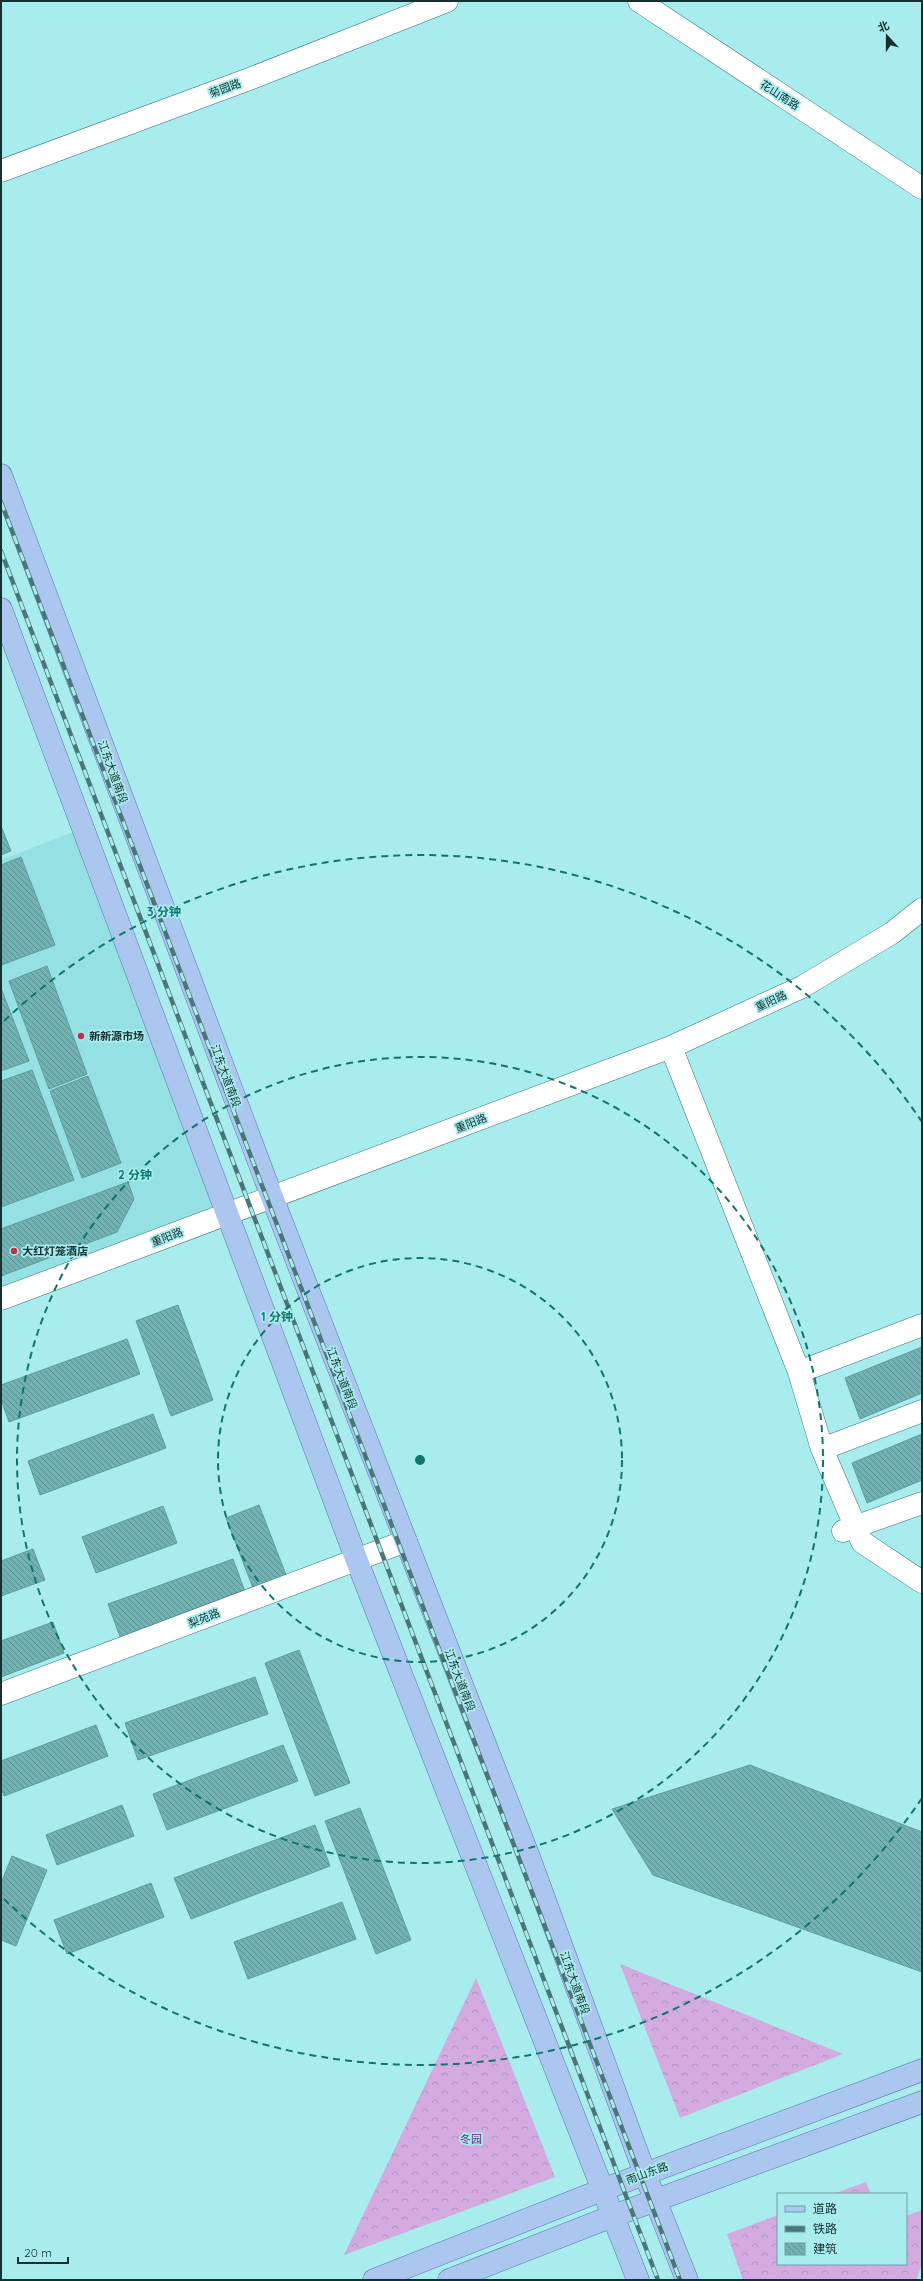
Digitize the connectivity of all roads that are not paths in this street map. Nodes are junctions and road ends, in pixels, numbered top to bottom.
1 (447, 1) edge
2 (639, 1) edge
3 (1, 171) edge
4 (922, 188) edge
5 (1, 475) edge
6 (1, 609) edge
7 (922, 909) edge
8 (671, 1047) junction
9 (272, 1197) junction
10 (228, 1214) junction
11 (1, 1299) edge
12 (922, 1325) edge
13 (799, 1372) junction
14 (922, 1412) edge
15 (822, 1449) junction
16 (922, 1503) edge
17 (849, 1529) junction
18 (406, 1541) junction
19 (357, 1561) junction
20 (922, 1582) edge
21 (1, 1694) edge
22 (922, 2070) edge
23 (922, 2102) edge
24 (645, 2174) junction
25 (602, 2190) junction
26 (656, 2201) junction
27 (613, 2216) junction
28 (374, 2280) edge
29 (449, 2280) edge
30 (638, 2280) edge
31 (687, 2280) edge

1 - 3 street, 菊园路
2 - 4 street, 花山南路
5 - 9 main road, 江东大道南段
6 - 10 main road
7 - 8 street, 重阳路
8 - 9 street, 重阳路
8 - 13 street
9 - 10 street, 重阳路
9 - 18 main road, 江东大道南段
10 - 11 street, 重阳路
10 - 19 main road
12 - 13 street
13 - 15 street
14 - 15 street
15 - 17 street
16 - 17 street
17 - 20 street
18 - 19 street, 梨苑路
18 - 24 main road, 江东大道南段
19 - 21 street, 梨苑路
19 - 25 main road
22 - 24 main road, 雨山东路
23 - 26 main road
24 - 25 main road, 雨山东路
24 - 26 main road, 江东大道南段
25 - 27 main road
25 - 28 main road, 雨山东路
26 - 27 main road
26 - 31 main road, 江东大道南段
27 - 29 main road
27 - 30 main road

